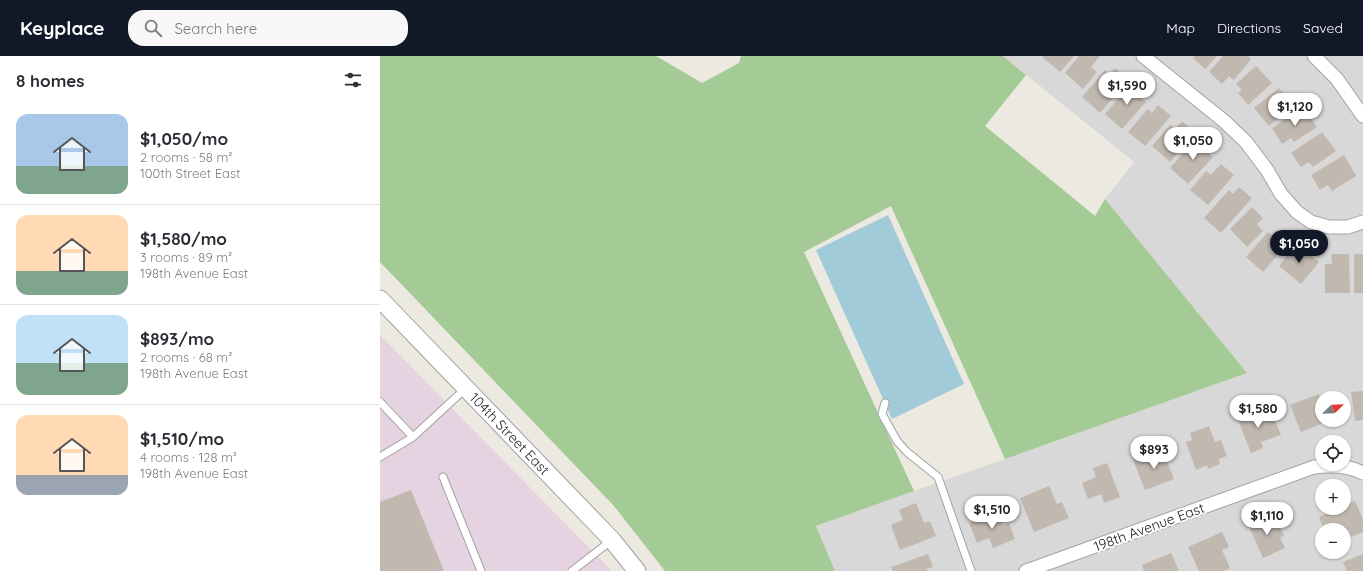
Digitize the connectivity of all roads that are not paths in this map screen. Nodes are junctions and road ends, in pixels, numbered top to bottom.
1 (1143, 56) edge
2 (1314, 56) edge
3 (1363, 116) edge
4 (1363, 222) edge
5 (380, 299) edge
6 (466, 388) junction
7 (380, 402) edge
8 (885, 403) dead end
9 (413, 437) junction
10 (380, 458) edge
11 (1363, 473) edge
12 (444, 477) dead end
13 (612, 540) junction
14 (481, 571) edge
15 (572, 571) edge
16 (637, 571) edge
17 (971, 571) edge
18 (1026, 571) edge

1 - 4 street
2 - 3 street
5 - 6 street, 104th Street East
6 - 9 lane
6 - 13 street, 104th Street East
7 - 9 lane
8 - 17 lane
9 - 10 lane
11 - 18 street, 198th Avenue East
12 - 14 lane
13 - 15 lane
13 - 16 street, 104th Street East

